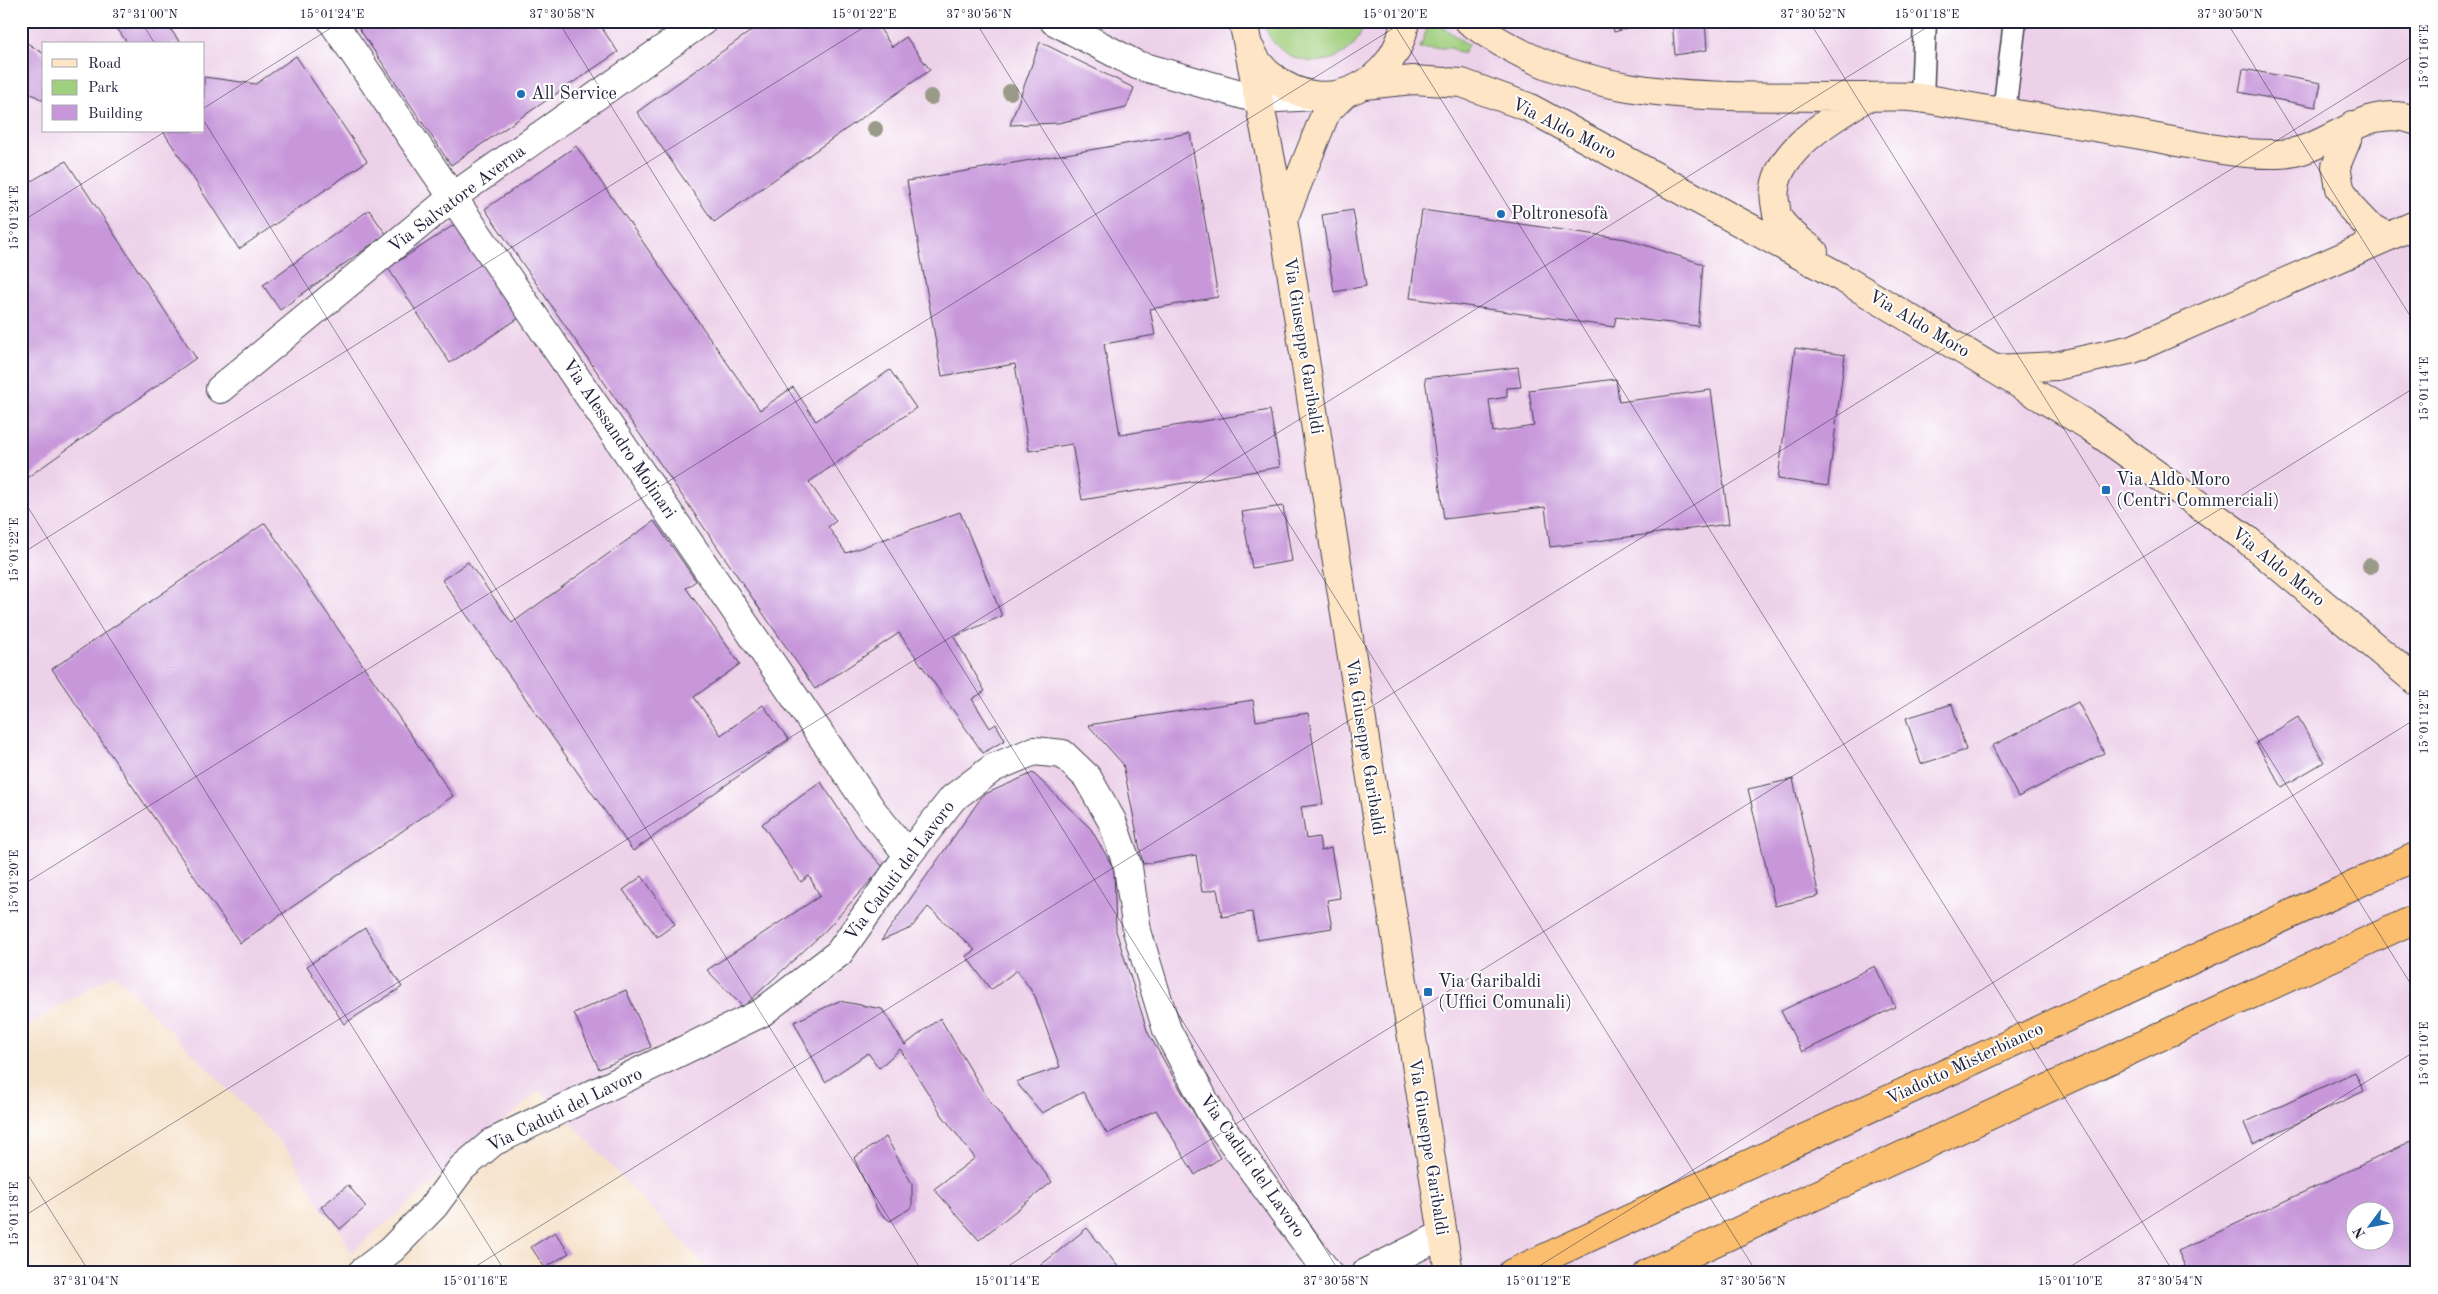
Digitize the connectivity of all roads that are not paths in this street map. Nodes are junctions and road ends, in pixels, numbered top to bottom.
1 (332, 21) edge
2 (703, 21) edge
3 (1054, 21) edge
4 (1405, 21) edge
5 (1469, 21) edge
6 (1925, 21) edge
7 (2015, 21) edge
8 (1246, 38) edge
9 (1206, 84) junction
10 (1344, 92) junction
11 (1867, 97) junction
12 (1258, 99) junction
13 (1922, 99) junction
14 (2004, 112) junction
15 (2417, 121) edge
16 (2354, 125) junction
17 (454, 196) junction
18 (1283, 220) junction
19 (2417, 224) edge
20 (2387, 236) junction
21 (1844, 279) junction
22 (1995, 369) junction
23 (220, 389) dead end
24 (2417, 682) edge
25 (908, 856) junction
26 (2417, 856) edge
27 (2417, 918) edge
28 (1442, 1235) junction
29 (361, 1273) edge
30 (1328, 1273) edge
31 (1366, 1273) edge
32 (1449, 1273) edge
33 (1512, 1273) edge
34 (1648, 1273) edge

1 - 17 street, Via Alessandro Molinari
2 - 17 street, Via Salvatore Averna
3 - 9 street
4 - 10 main road
5 - 11 main road
6 - 13 lane
7 - 14 lane
8 - 9 street
8 - 10 main road, Via Aldo Moro
8 - 12 main road, Via Giuseppe Garibaldi
9 - 12 street
10 - 12 street
10 - 18 main road
10 - 21 main road, Via Aldo Moro
11 - 13 main road
11 - 21 main road
12 - 18 main road, Via Giuseppe Garibaldi
13 - 14 main road
14 - 16 main road
15 - 16 main road
16 - 20 main road
17 - 23 street, Via Salvatore Averna
17 - 25 street, Via Alessandro Molinari
18 - 28 main road, Via Giuseppe Garibaldi
19 - 20 main road
20 - 22 main road
21 - 22 main road, Via Aldo Moro
22 - 24 main road, Via Aldo Moro
25 - 29 street, Via Caduti del Lavoro
25 - 30 street, Via Caduti del Lavoro
26 - 33 highway, Viadotto Misterbianco
27 - 34 highway
28 - 31 street
28 - 32 main road, Via Giuseppe Garibaldi

